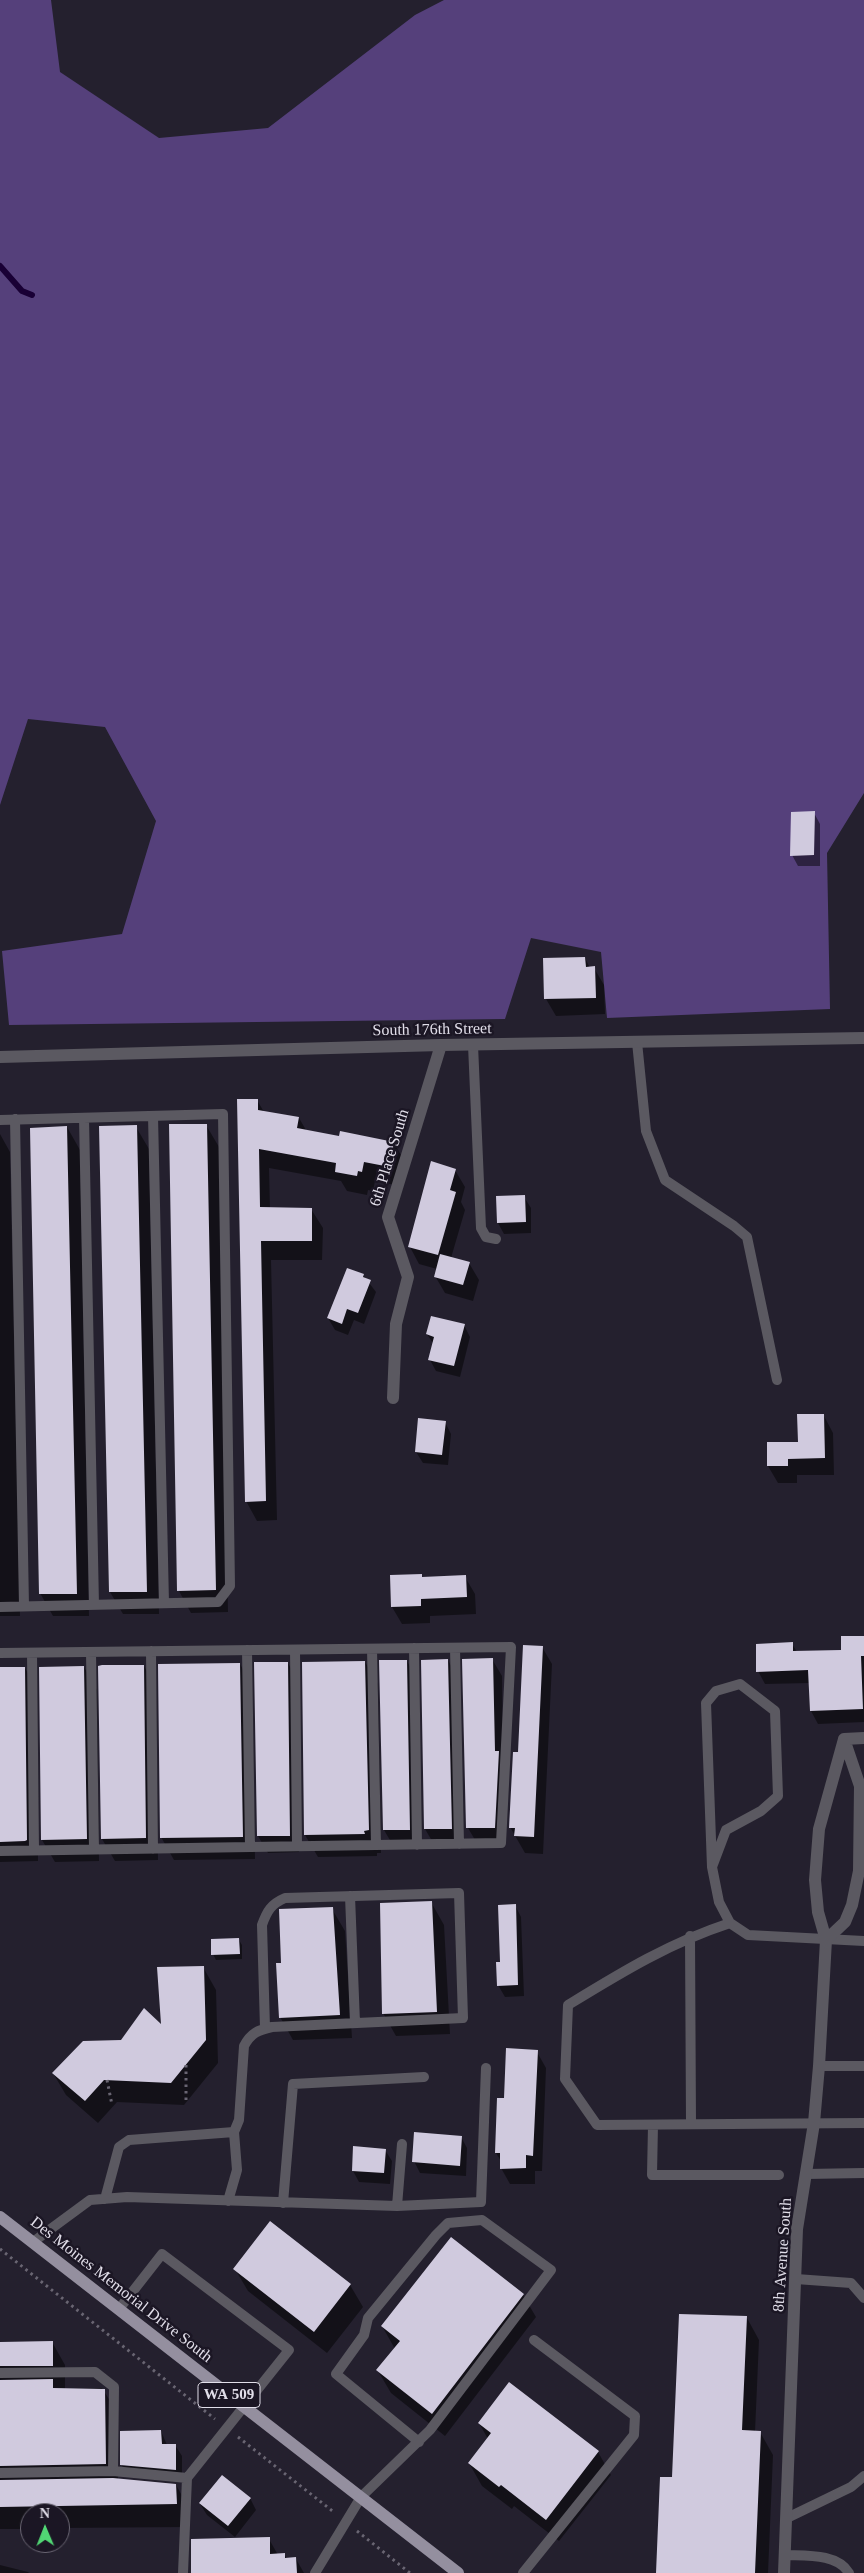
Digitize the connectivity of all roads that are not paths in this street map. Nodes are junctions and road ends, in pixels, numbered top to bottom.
1 (864, 1038) edge
2 (637, 1042) junction
3 (441, 1045) junction
4 (473, 1045) junction
5 (0, 1057) edge
6 (152, 1116) junction
7 (84, 1118) junction
8 (0, 1120) edge
9 (15, 1120) junction
10 (496, 1239) dead end
11 (777, 1380) dead end
12 (393, 1398) dead end
13 (164, 1603) junction
14 (94, 1605) junction
15 (0, 1606) edge
16 (24, 1606) junction
17 (414, 1648) junction
18 (456, 1648) junction
19 (372, 1649) junction
20 (247, 1650) junction
21 (295, 1650) junction
22 (91, 1652) junction
23 (151, 1652) junction
24 (0, 1653) edge
25 (32, 1653) junction
26 (864, 1738) edge
27 (844, 1739) junction
28 (459, 1844) junction
29 (862, 1844) edge
30 (376, 1845) junction
31 (417, 1845) junction
32 (296, 1846) junction
33 (250, 1847) junction
34 (94, 1849) junction
35 (153, 1849) junction
36 (34, 1850) junction
37 (0, 1851) edge
38 (712, 1868) junction
39 (350, 1896) junction
40 (730, 1923) junction
41 (690, 1936) junction
42 (826, 1940) junction
43 (864, 1941) edge
44 (355, 2023) junction
45 (265, 2028) junction
46 (820, 2066) junction
47 (864, 2066) edge
48 (486, 2068) dead end
49 (424, 2077) dead end
50 (814, 2123) junction
51 (864, 2123) edge
52 (691, 2124) junction
53 (653, 2125) junction
54 (234, 2132) junction
55 (402, 2144) dead end
56 (864, 2173) edge
57 (806, 2174) junction
58 (779, 2175) dead end
59 (105, 2199) junction
60 (228, 2201) junction
61 (283, 2203) junction
62 (396, 2206) junction
63 (0, 2217) edge
64 (33, 2242) junction
65 (796, 2279) junction
66 (864, 2298) edge
67 (119, 2309) junction
68 (534, 2340) dead end
69 (0, 2373) edge
70 (245, 2407) junction
71 (418, 2442) junction
72 (113, 2471) junction
73 (0, 2473) edge
74 (864, 2476) edge
75 (187, 2478) junction
76 (360, 2497) junction
77 (787, 2518) junction
78 (785, 2555) junction
79 (183, 2573) edge
80 (315, 2573) edge
81 (458, 2573) edge
82 (523, 2573) edge
83 (784, 2573) edge
84 (849, 2573) edge

1 - 2 street, South 176th Street
2 - 4 street, South 176th Street
2 - 11 lane
3 - 4 street, South 176th Street
3 - 5 street, South 176th Street
3 - 12 street, 6th Place South
4 - 10 lane
6 - 7 lane
6 - 13 lane
6 - 13 lane
7 - 9 lane
7 - 14 lane
8 - 9 lane
9 - 16 lane
13 - 14 lane
14 - 16 lane
15 - 16 lane
17 - 18 lane
17 - 19 lane
17 - 31 lane
18 - 28 lane
18 - 28 lane
19 - 21 lane
19 - 30 lane
20 - 21 lane
20 - 23 lane
20 - 33 lane
21 - 32 lane
22 - 23 lane
22 - 25 lane
22 - 34 lane
23 - 35 lane
24 - 25 lane
25 - 36 lane
26 - 27 street
27 - 29 street
27 - 42 street, 8th Avenue South
28 - 31 lane
29 - 42 street
30 - 31 lane
30 - 32 lane
32 - 33 lane
33 - 35 lane
34 - 35 lane
34 - 36 lane
36 - 37 lane
38 - 38 lane
38 - 40 lane
39 - 44 lane
39 - 44 lane
39 - 45 lane
40 - 41 lane
40 - 42 lane
41 - 52 lane
41 - 53 lane
42 - 43 lane
42 - 46 street, 8th Avenue South
44 - 45 lane
45 - 54 lane
46 - 47 lane
46 - 50 street, 8th Avenue South
48 - 62 lane
49 - 61 lane
50 - 51 lane
50 - 52 lane
50 - 57 street, 8th Avenue South
52 - 53 lane
53 - 58 lane
54 - 59 lane
54 - 60 lane
55 - 62 lane
56 - 57 lane
57 - 65 street, 8th Avenue South
59 - 60 lane
59 - 64 lane
60 - 61 lane
61 - 62 lane
63 - 64 main road, Des Moines Memorial Drive South / WA 509
64 - 67 main road, Des Moines Memorial Drive South / WA 509
65 - 66 lane
65 - 77 street, 8th Avenue South
67 - 70 main road, Des Moines Memorial Drive South / WA 509
67 - 70 lane
68 - 82 lane
69 - 72 lane
70 - 75 lane
70 - 76 main road, Des Moines Memorial Drive South / WA 509
71 - 71 lane
71 - 76 lane
72 - 73 lane
72 - 75 lane
74 - 77 lane
75 - 79 lane
76 - 80 lane
76 - 81 main road, Des Moines Memorial Drive South / WA 509
77 - 78 street, 8th Avenue South
78 - 83 street, 8th Avenue South
78 - 84 lane

